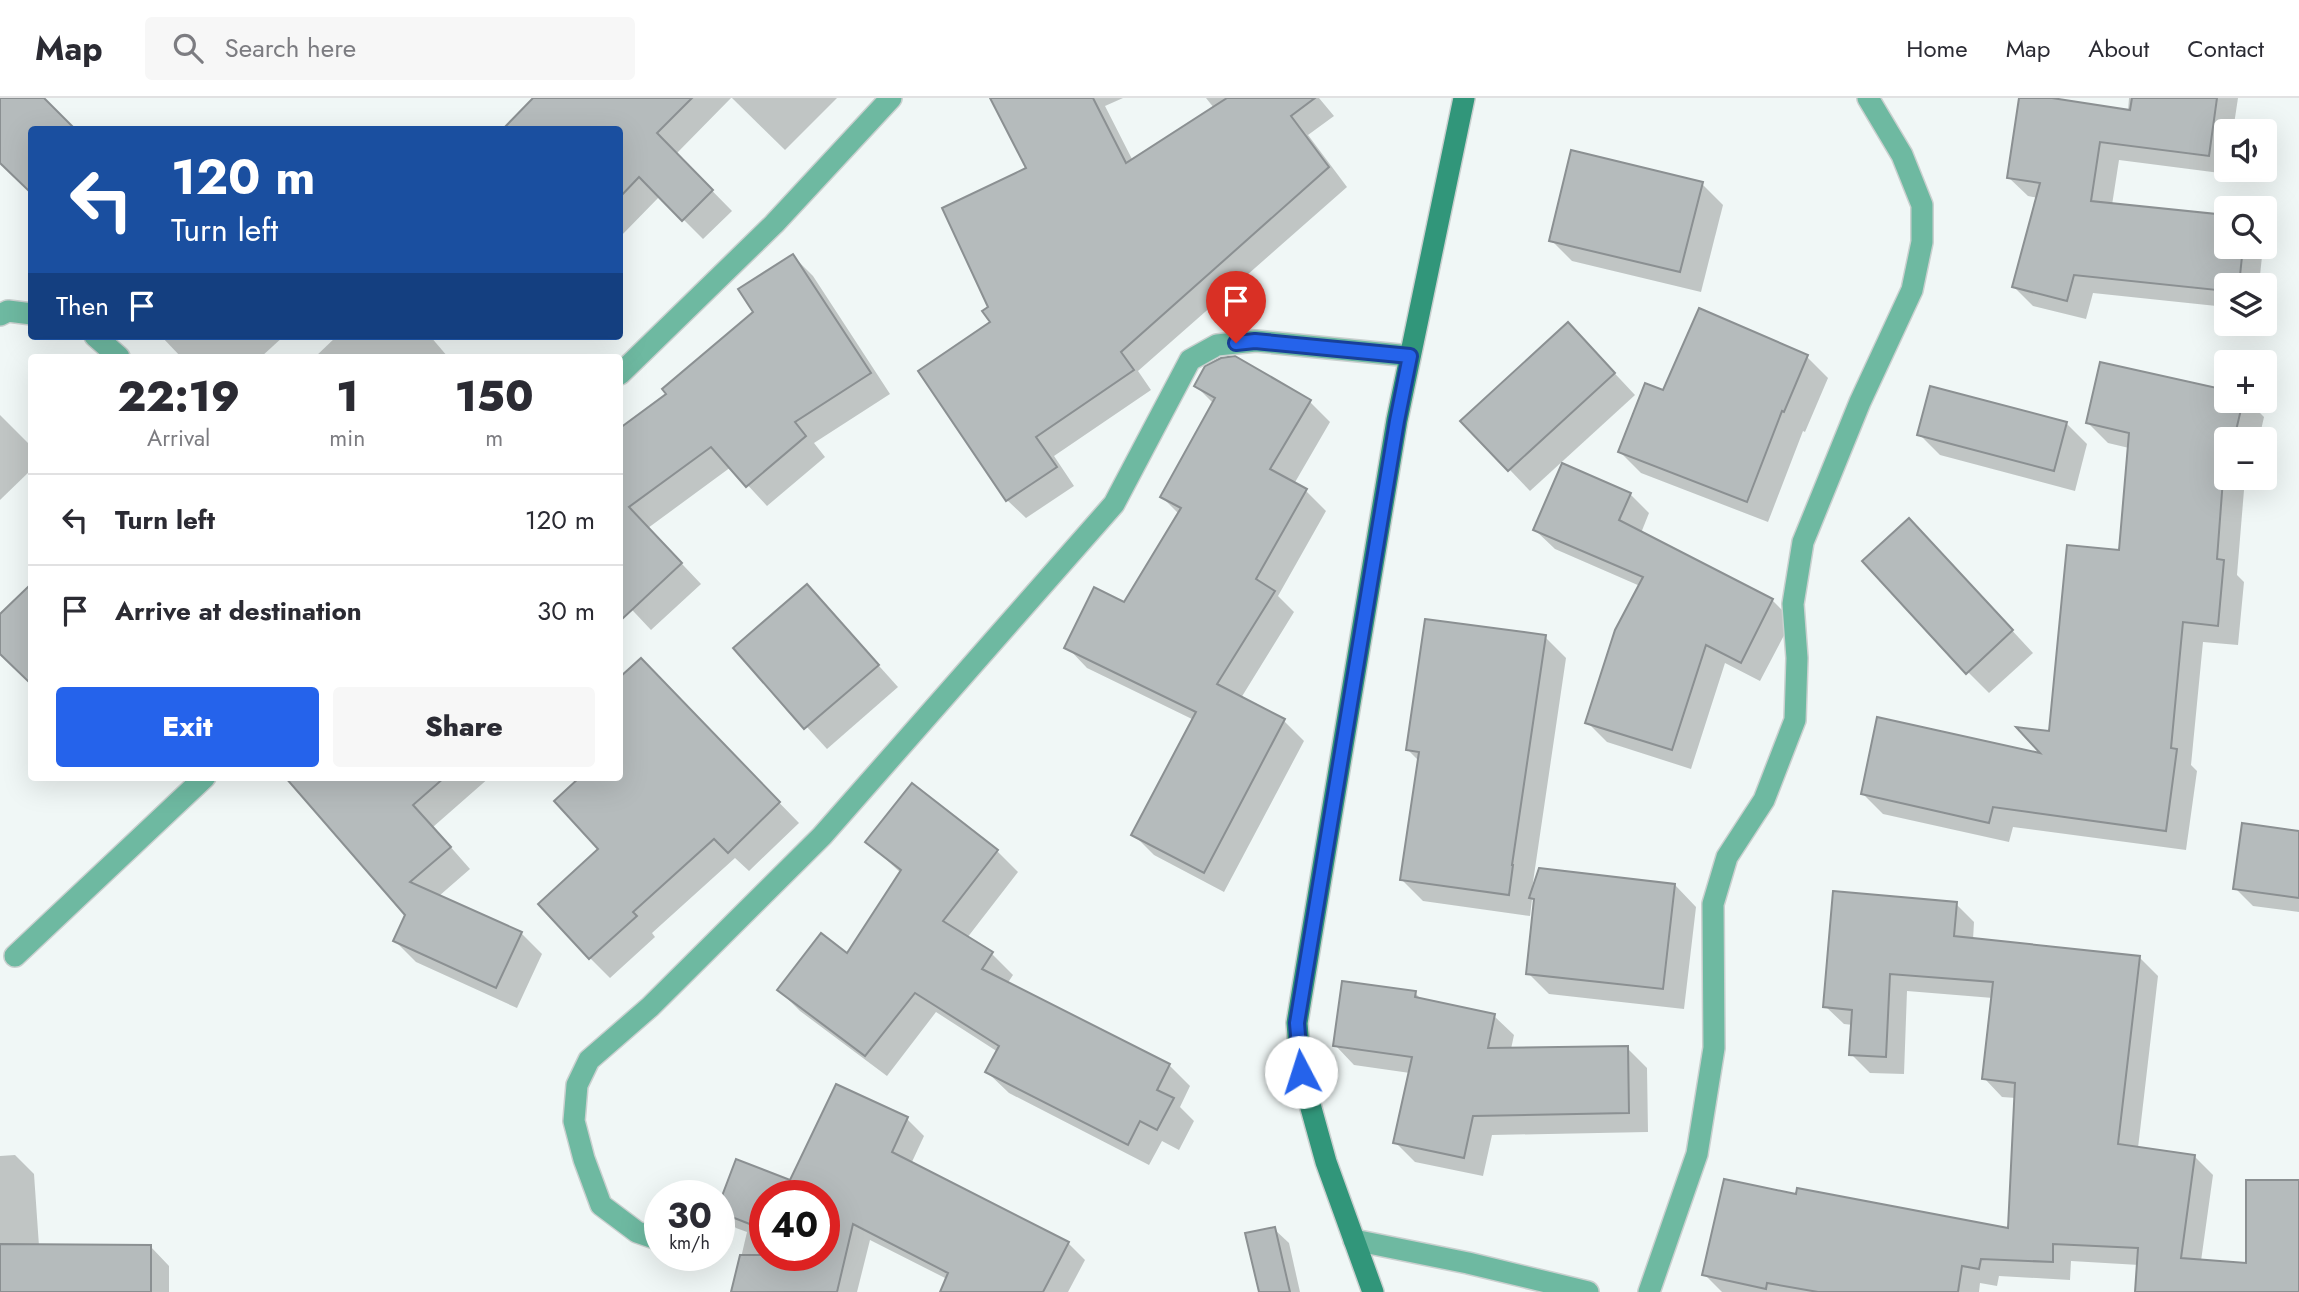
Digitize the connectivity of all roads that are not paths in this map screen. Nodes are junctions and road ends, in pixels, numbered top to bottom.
1 (891, 98) edge
2 (1464, 98) edge
3 (1868, 98) edge
4 (28, 313) edge
5 (0, 315) edge
6 (100, 340) edge
7 (116, 354) edge
8 (1410, 356) junction
9 (623, 371) edge
10 (201, 781) edge
11 (15, 956) dead end
12 (644, 1234) edge
13 (1354, 1240) junction
14 (1373, 1292) edge
15 (1588, 1292) edge
16 (1649, 1292) edge

1 - 9 street
2 - 8 street
3 - 16 street
4 - 5 street
6 - 7 street
8 - 12 street
8 - 13 street
10 - 11 street
13 - 14 street
13 - 15 street

